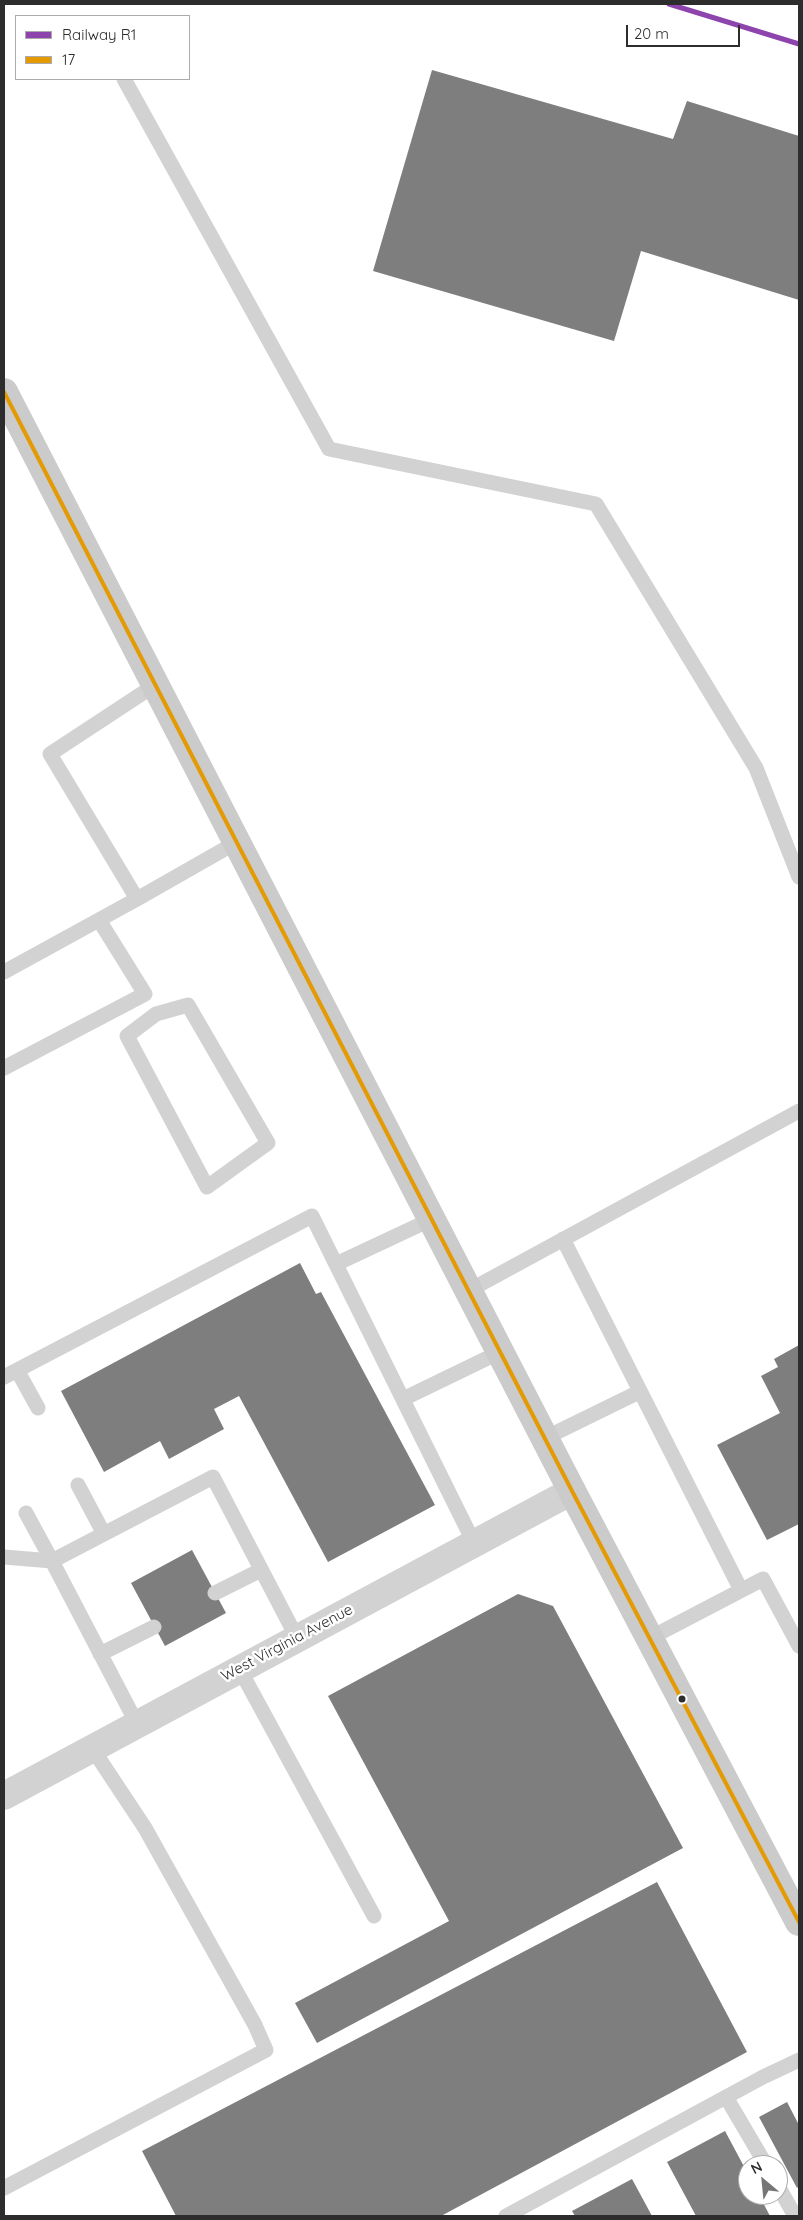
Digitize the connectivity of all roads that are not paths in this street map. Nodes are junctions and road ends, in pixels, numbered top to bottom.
1 (125, 80) edge
2 (4, 392) edge
3 (155, 685) junction
4 (237, 842) junction
5 (799, 877) edge
6 (137, 899) junction
7 (99, 920) junction
8 (4, 972) edge
9 (145, 994) junction
10 (156, 1014) junction
11 (4, 1068) edge
12 (799, 1111) edge
13 (432, 1219) junction
14 (564, 1239) junction
15 (336, 1264) junction
16 (468, 1291) junction
17 (500, 1352) junction
18 (18, 1370) junction
19 (4, 1377) edge
20 (639, 1392) junction
21 (403, 1399) junction
22 (38, 1408) dead end
23 (545, 1438) junction
24 (78, 1485) dead end
25 (572, 1491) junction
26 (26, 1512) dead end
27 (104, 1534) junction
28 (474, 1543) junction
29 (4, 1557) edge
30 (52, 1561) junction
31 (261, 1570) junction
32 (741, 1590) junction
33 (216, 1593) dead end
34 (154, 1627) dead end
35 (297, 1638) junction
36 (650, 1638) junction
37 (799, 1646) edge
38 (100, 1654) junction
39 (239, 1668) junction
40 (137, 1724) junction
41 (92, 1748) junction
42 (4, 1796) edge
43 (374, 1916) dead end
44 (799, 1922) edge
45 (799, 2060) edge
46 (726, 2097) junction
47 (760, 2155) edge
48 (4, 2188) edge
49 (788, 2204) edge
50 (506, 2216) edge
51 (795, 2216) edge

1 - 5 lane
2 - 3 main road
3 - 4 main road
3 - 6 lane
4 - 6 lane
4 - 13 main road
6 - 7 lane
7 - 8 lane
7 - 9 lane
9 - 10 lane
9 - 11 lane
10 - 10 lane
12 - 14 lane
13 - 15 lane
13 - 16 main road
14 - 16 lane
14 - 20 lane
15 - 18 lane
15 - 21 lane
16 - 17 main road
17 - 21 lane
17 - 23 main road
18 - 19 lane
18 - 22 lane
20 - 23 lane
20 - 32 lane
21 - 28 lane
23 - 25 main road
24 - 27 lane
25 - 28 street, West Virginia Avenue
25 - 36 main road
26 - 30 lane
27 - 30 lane
27 - 31 lane
28 - 35 street, West Virginia Avenue
29 - 30 lane
30 - 38 lane
31 - 33 lane
31 - 35 lane
32 - 36 lane
32 - 37 lane
34 - 38 lane
35 - 39 street, West Virginia Avenue
36 - 44 main road
38 - 40 lane
39 - 40 street, West Virginia Avenue
39 - 43 lane
40 - 41 street, West Virginia Avenue
41 - 42 street, West Virginia Avenue
41 - 48 lane
45 - 46 lane
46 - 47 lane
46 - 50 lane
49 - 51 lane

